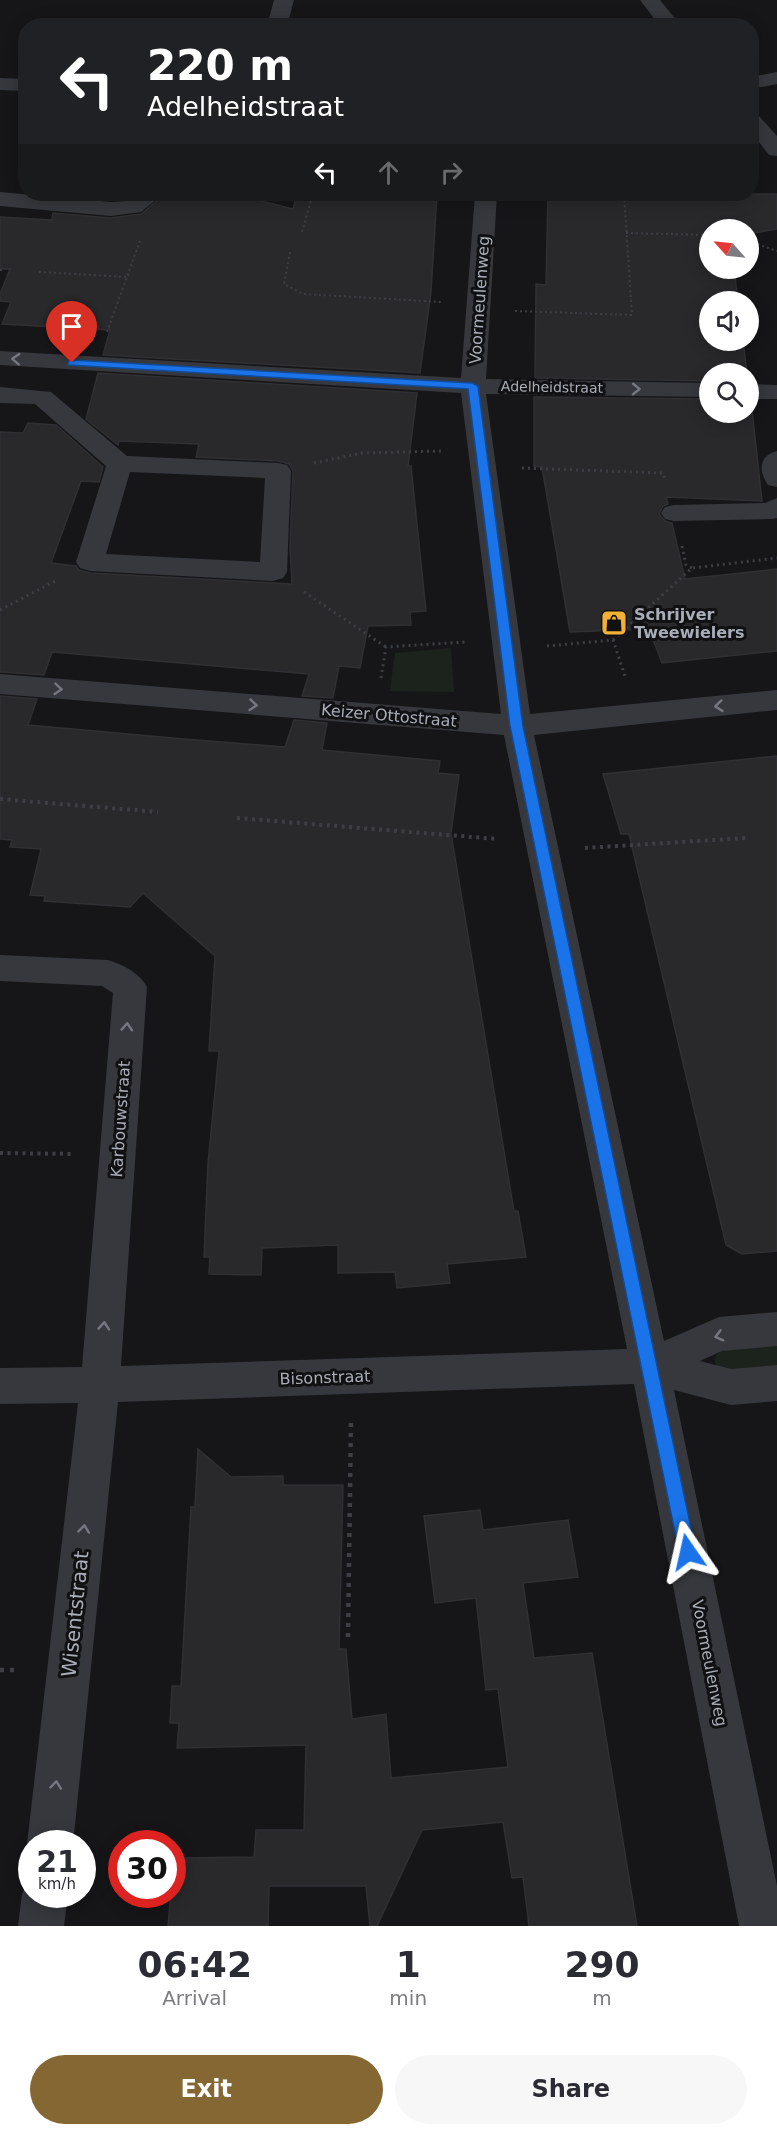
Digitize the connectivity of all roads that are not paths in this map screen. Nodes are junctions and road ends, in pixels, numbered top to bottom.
1 (284, 0) edge
2 (650, 0) edge
3 (279, 18) edge
4 (665, 18) edge
5 (777, 78) edge
6 (759, 82) edge
7 (0, 84) edge
8 (18, 85) edge
9 (759, 128) edge
10 (777, 150) edge
11 (0, 199) edge
12 (18, 200) edge
13 (25, 201) edge
14 (142, 201) edge
15 (486, 201) edge
16 (0, 358) edge
17 (472, 386) junction
18 (699, 390) edge
19 (759, 391) edge
20 (777, 392) edge
21 (0, 395) edge
22 (777, 459) edge
23 (120, 464) junction
24 (777, 479) edge
25 (777, 506) edge
26 (674, 513) road end
27 (0, 684) edge
28 (777, 700) edge
29 (517, 726) junction
30 (0, 968) edge
31 (777, 1329) edge
32 (650, 1365) junction
33 (777, 1383) edge
34 (100, 1385) junction
35 (0, 1386) edge
36 (52, 1830) edge
37 (43, 1908) edge
38 (41, 1926) edge
39 (762, 1926) edge

1 - 3 street
2 - 4 street
5 - 6 street
7 - 8 street
9 - 10 street
11 - 12 street
13 - 14 street
15 - 17 street, Voormeulenweg
17 -> 16 street, Adelheidstraat
17 -> 18 street, Adelheidstraat
17 - 29 street, Voormeulenweg
19 - 20 street
21 - 23 street
22 - 24 street
23 - 23 street
25 - 26 street
27 -> 29 street, Keizer Ottostraat
28 -> 29 street, Keizer Ottostraat
29 - 32 street, Voormeulenweg
34 -> 30 street, Karbouwstraat
31 -> 32 street
32 - 33 street
32 - 34 street, Bisonstraat
32 - 39 street, Voormeulenweg
34 - 35 street, Bisonstraat
36 -> 34 street, Wisentstraat
37 - 38 street

